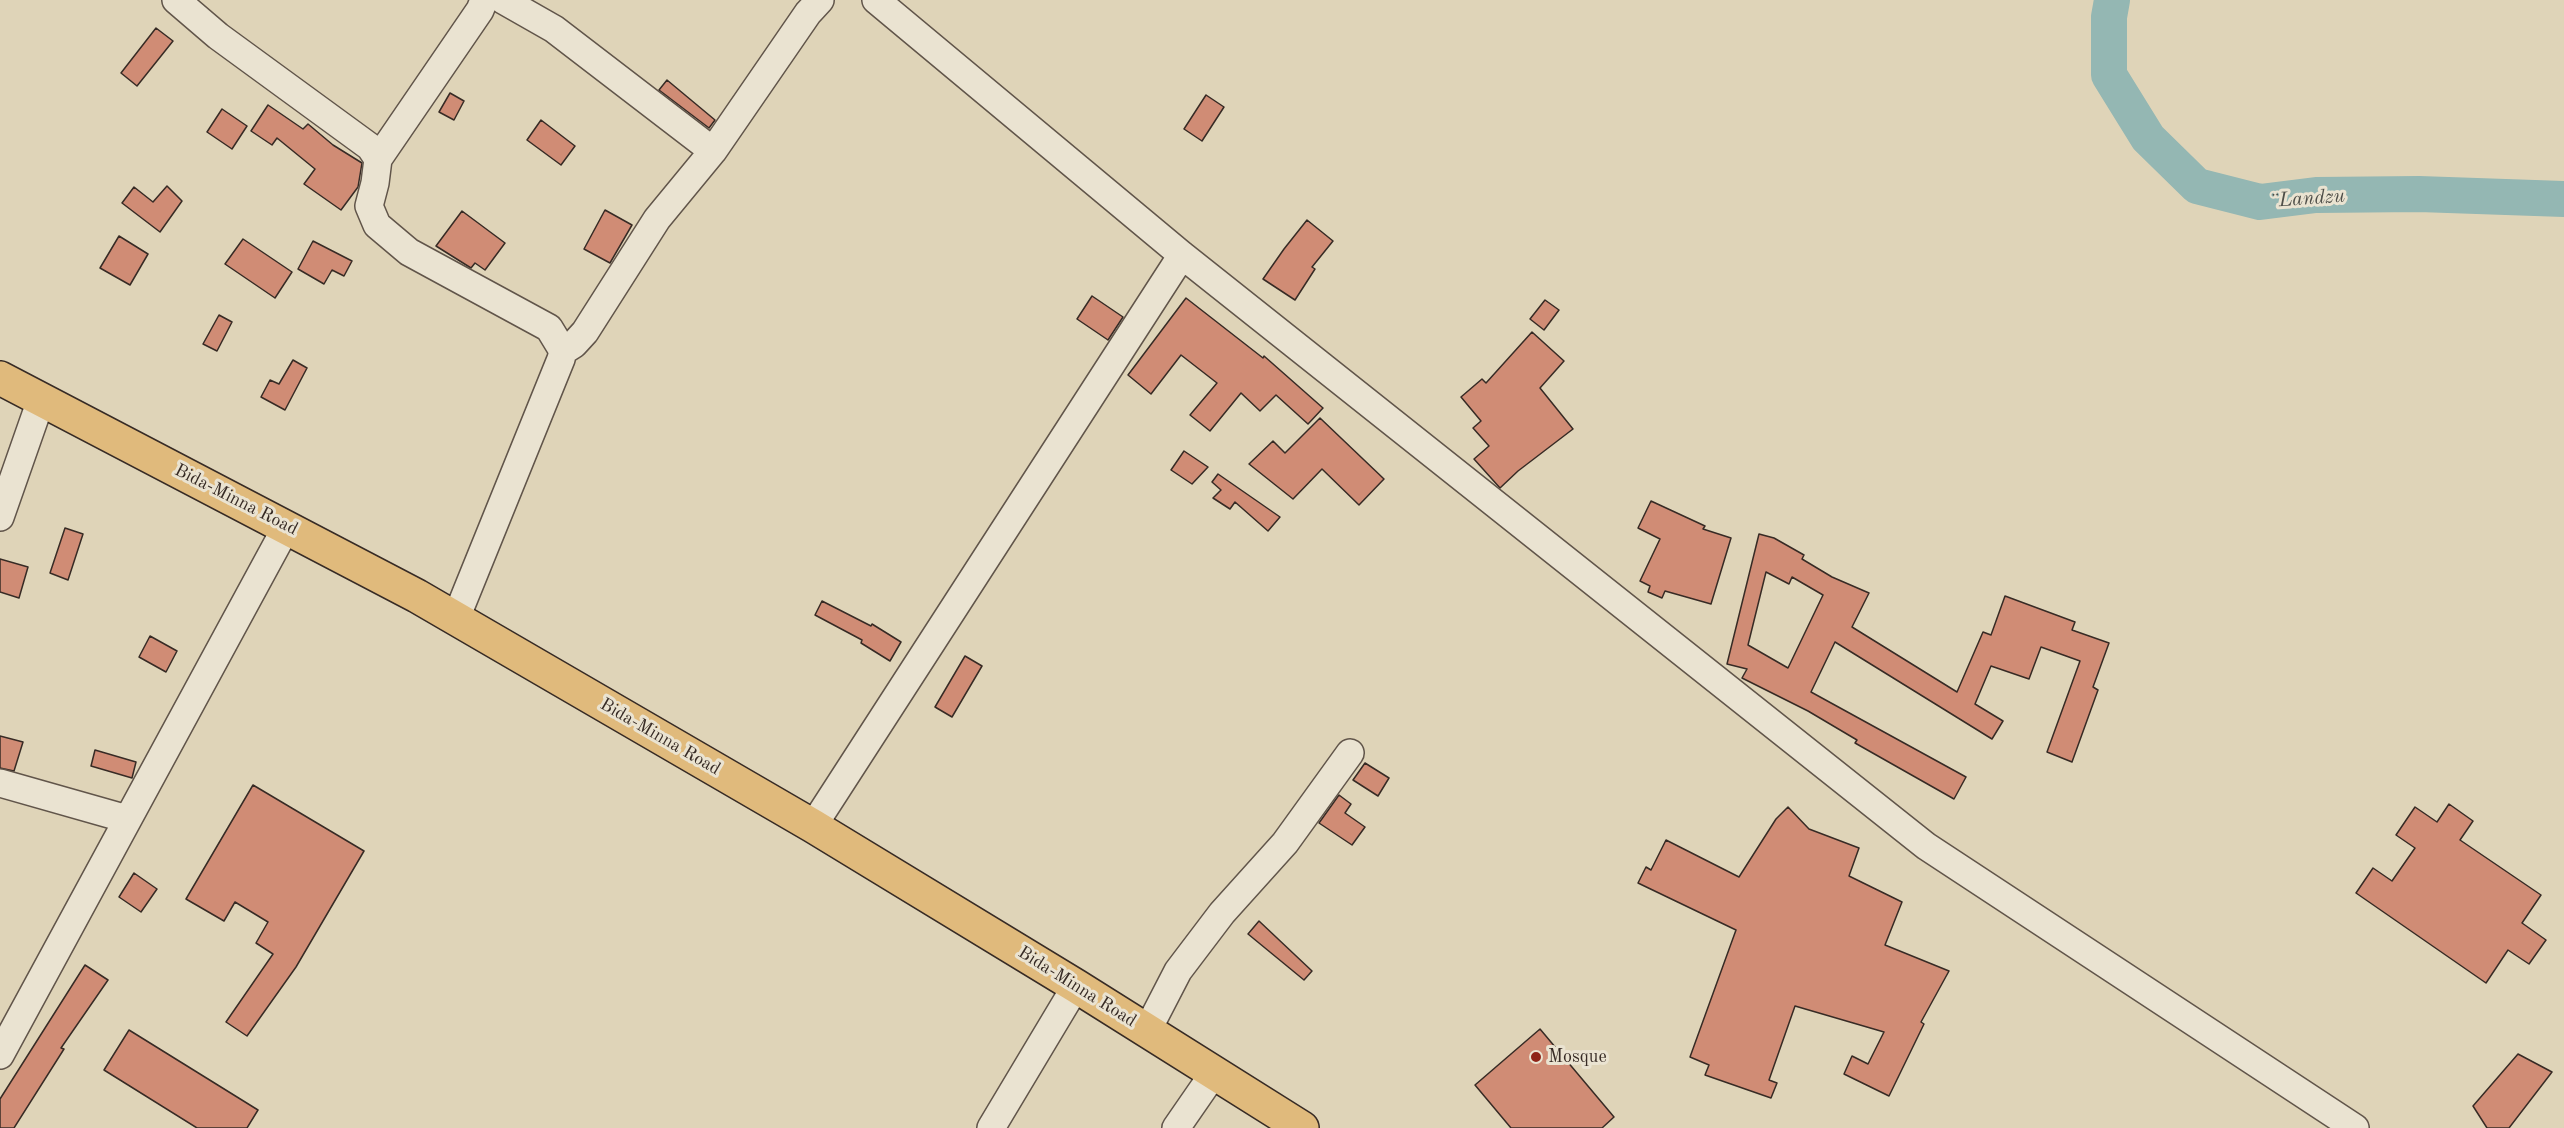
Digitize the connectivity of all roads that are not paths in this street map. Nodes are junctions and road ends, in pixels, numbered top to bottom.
1 (176, 0) edge
2 (484, 0) edge
3 (502, 0) edge
4 (820, 0) edge
5 (876, 0) edge
6 (713, 151) junction
7 (378, 159) junction
8 (1182, 255) junction
9 (562, 351) junction
10 (0, 378) edge
11 (41, 400) junction
12 (9, 459) edge
13 (0, 517) edge
14 (287, 526) junction
15 (456, 618) junction
16 (1350, 753) dead end
17 (0, 783) edge
18 (127, 819) junction
19 (813, 826) junction
20 (1076, 986) junction
21 (1148, 1031) junction
22 (0, 1055) edge
23 (1214, 1073) junction
24 (992, 1128) edge
25 (1176, 1128) edge
26 (1302, 1128) edge
27 (2355, 1128) edge

1 - 7 street
2 - 7 street
3 - 6 street
4 - 6 street
5 - 8 street
6 - 9 street
7 - 9 street
8 - 19 street
8 - 27 street
9 - 15 street
10 - 11 main road, Bida-Minna Road
11 - 12 street
11 - 14 main road, Bida-Minna Road
12 - 13 street
14 - 15 main road, Bida-Minna Road
14 - 18 street
15 - 19 main road, Bida-Minna Road
16 - 21 street
17 - 18 street
18 - 22 street
19 - 20 main road, Bida-Minna Road
20 - 21 main road, Bida-Minna Road
20 - 24 street
21 - 23 main road, Bida-Minna Road
23 - 25 street
23 - 26 main road, Bida-Minna Road

